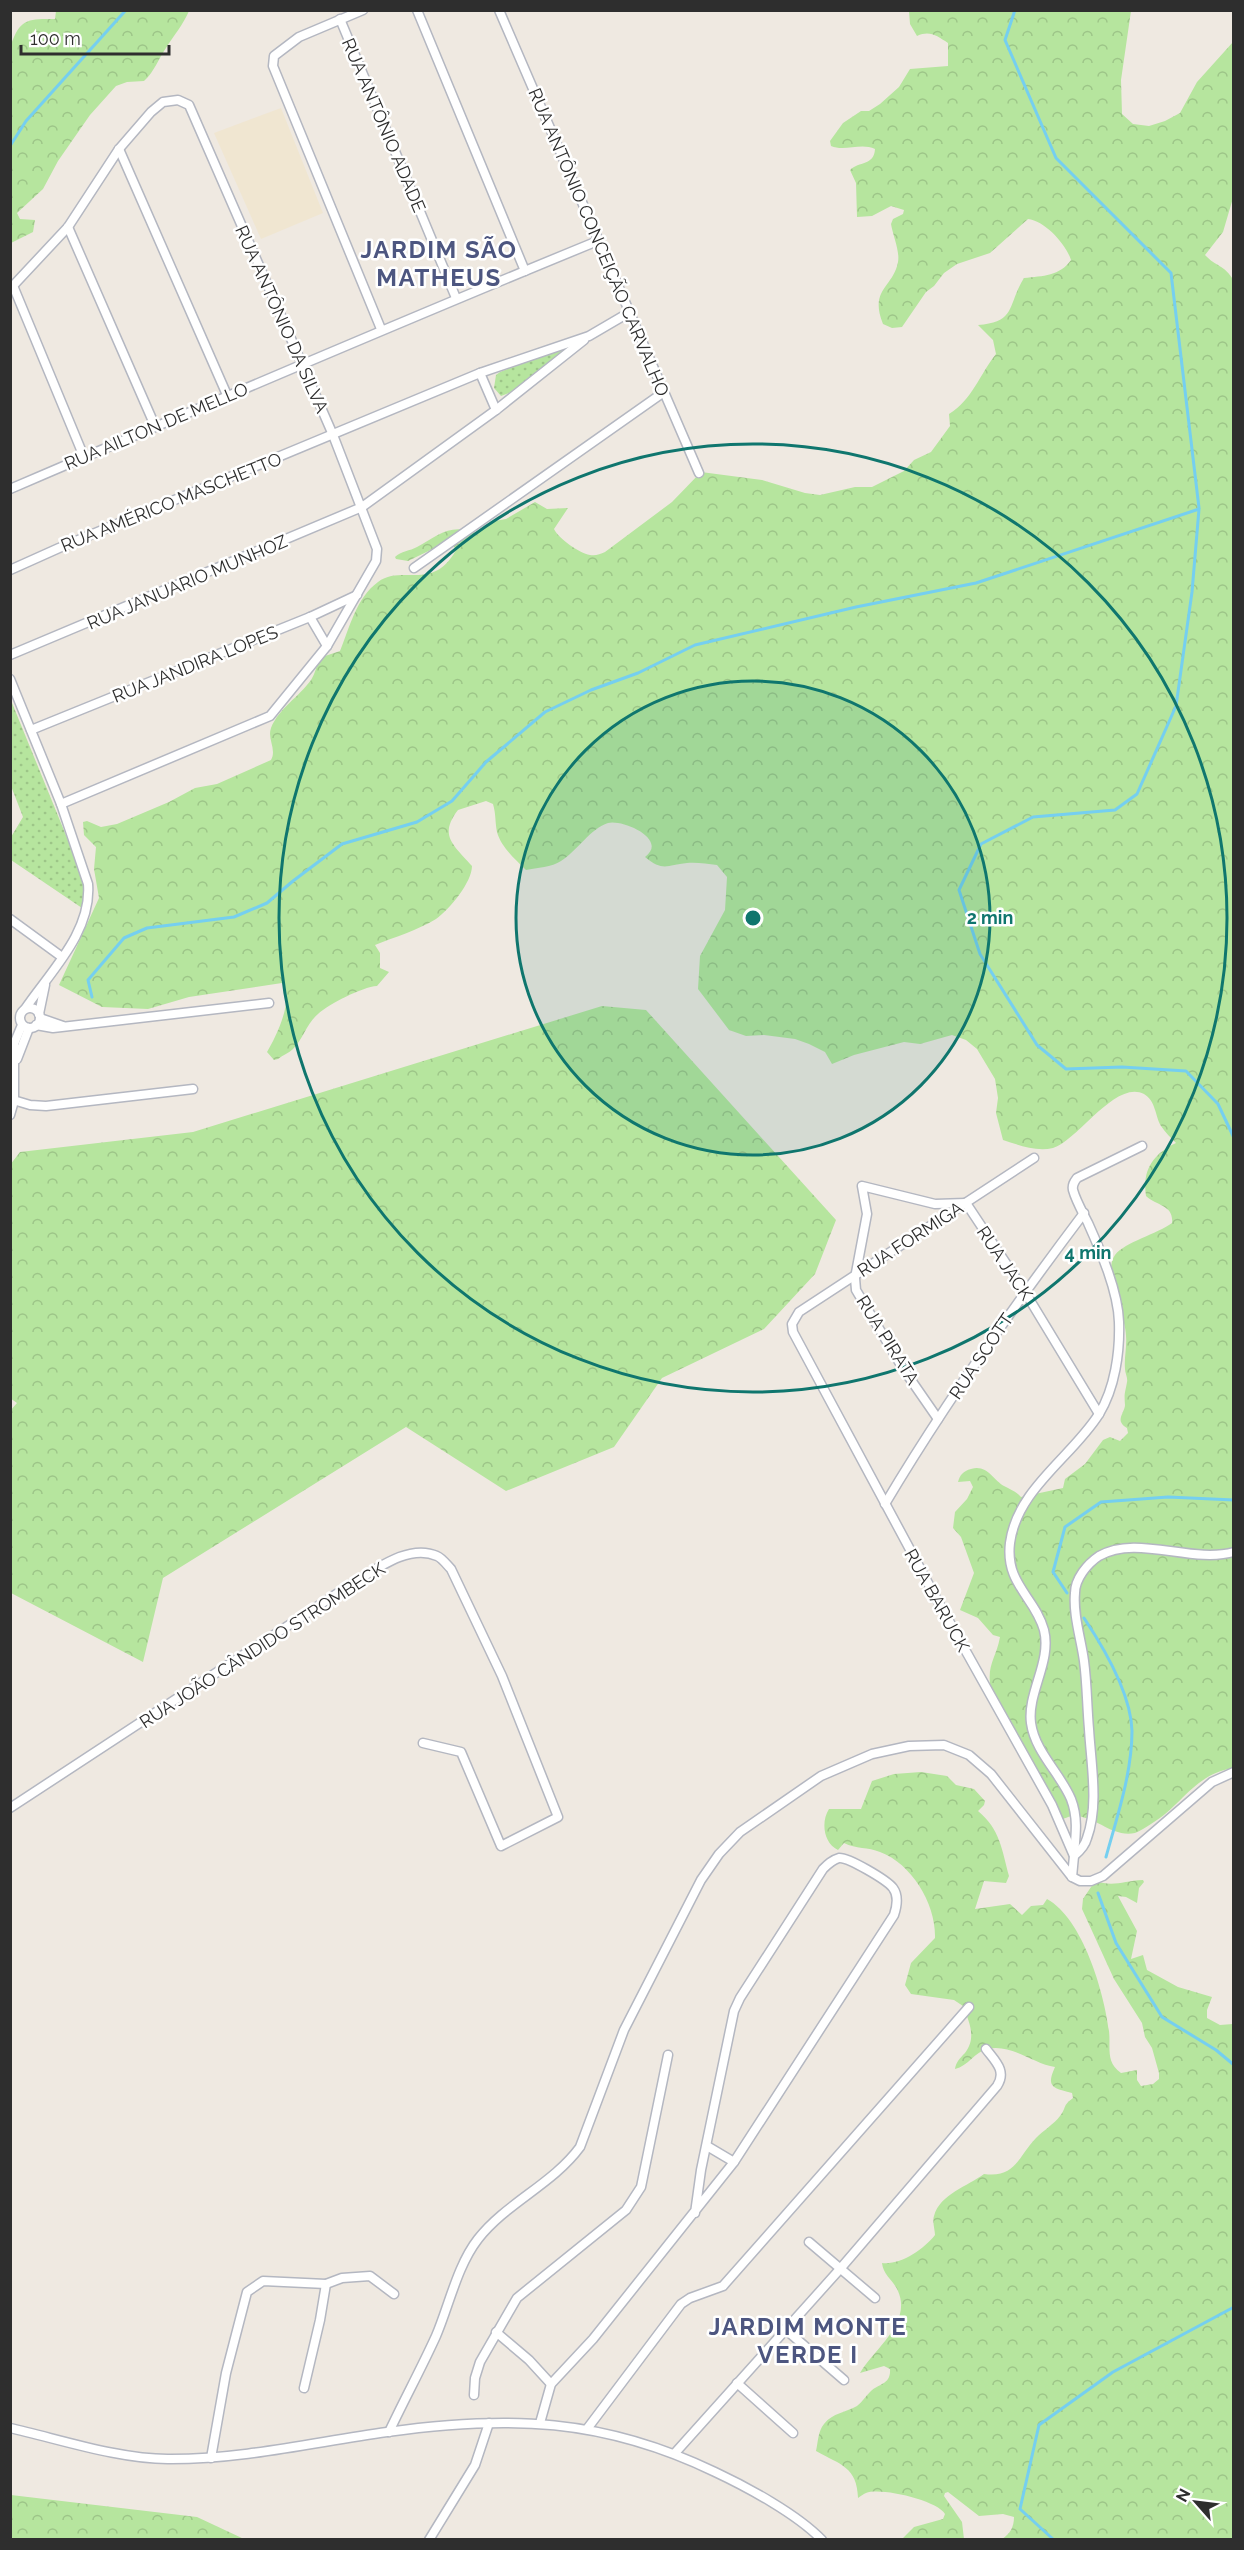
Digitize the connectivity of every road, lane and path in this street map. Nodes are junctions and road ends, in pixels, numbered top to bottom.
1 (363, 10) edge
2 (417, 10) edge
3 (499, 10) edge
4 (340, 20) junction
5 (119, 149) junction
6 (68, 227) junction
7 (600, 240) junction
8 (525, 271) junction
9 (12, 289) edge
10 (456, 298) junction
11 (630, 312) junction
12 (381, 329) junction
13 (589, 336) junction
14 (302, 365) junction
15 (480, 373) junction
16 (664, 392) junction
17 (227, 395) junction
18 (496, 410) junction
19 (155, 426) junction
20 (333, 435) junction
21 (84, 457) junction
22 (699, 473) dead end
23 (11, 488) edge
24 (362, 507) junction
25 (414, 568) dead end
26 (10, 570) edge
27 (357, 595) junction
28 (310, 617) junction
29 (327, 646) junction
30 (10, 656) edge
31 (10, 679) edge
32 (31, 730) junction
33 (61, 804) junction
34 (10, 919) edge
35 (62, 957) junction
36 (45, 984) junction
37 (269, 1003) dead end
38 (25, 1009) junction
39 (31, 1022) junction
40 (10, 1035) edge
41 (193, 1089) dead end
42 (12, 1100) edge
43 (10, 1115) edge
44 (1142, 1146) dead end
45 (1034, 1158) dead end
46 (966, 1203) junction
47 (1084, 1213) junction
48 (856, 1275) junction
49 (1025, 1292) junction
50 (792, 1324) joint
51 (1099, 1414) junction
52 (938, 1419) junction
53 (885, 1504) junction
54 (1233, 1552) edge
55 (423, 1743) dead end
56 (1233, 1772) edge
57 (10, 1808) edge
58 (1074, 1856) junction
59 (1072, 1877) junction
60 (969, 2007) dead end
61 (986, 2049) dead end
62 (668, 2055) dead end
63 (707, 2146) junction
64 (734, 2162) junction
65 (695, 2213) junction
66 (809, 2242) dead end
67 (840, 2269) junction
68 (326, 2284) junction
69 (394, 2294) dead end
70 (875, 2298) dead end
71 (785, 2329) junction
72 (496, 2332) junction
73 (844, 2380) dead end
74 (737, 2383) junction
75 (551, 2384) junction
76 (304, 2388) dead end
77 (474, 2395) dead end
78 (489, 2423) junction
79 (540, 2423) junction
80 (10, 2428) edge
81 (587, 2429) junction
82 (389, 2432) junction
83 (793, 2433) dead end
84 (675, 2453) junction
85 (211, 2458) junction
86 (429, 2540) edge
87 (822, 2540) edge

1 - 4 street
2 - 8 street
3 - 7 street, RUA ANTÔNIO CONCEIÇÃO CARVALHO
4 - 10 street, RUA ANTÔNIO ADADE
4 - 12 street
5 - 6 street
5 - 14 street, RUA ANTÔNIO DA SILVA
5 - 17 street
6 - 9 street
6 - 19 street
7 - 8 street, RUA AILTON DE MELLO
7 - 11 street, RUA ANTÔNIO CONCEIÇÃO CARVALHO
8 - 10 street, RUA AILTON DE MELLO
9 - 21 street
10 - 12 street, RUA AILTON DE MELLO
11 - 13 street
11 - 16 street, RUA ANTÔNIO CONCEIÇÃO CARVALHO
12 - 14 street, RUA AILTON DE MELLO
13 - 15 street, RUA AMÉRICO MASCHETTO
13 - 18 street, RUA JANUARIO MUNHOZ
14 - 17 street, RUA AILTON DE MELLO
14 - 20 street, RUA ANTÔNIO DA SILVA
15 - 18 street
15 - 20 street, RUA AMÉRICO MASCHETTO
16 - 22 street, RUA ANTÔNIO CONCEIÇÃO CARVALHO
16 - 25 street
17 - 19 street, RUA AILTON DE MELLO
18 - 24 street, RUA JANUARIO MUNHOZ
19 - 21 street, RUA AILTON DE MELLO
20 - 24 street, RUA ANTÔNIO DA SILVA
20 - 26 street, RUA AMÉRICO MASCHETTO
21 - 23 street, RUA AILTON DE MELLO
24 - 27 street, RUA ANTÔNIO DA SILVA
24 - 30 street, RUA JANUARIO MUNHOZ
27 - 28 street, RUA JANDIRA LOPES
27 - 29 street
28 - 29 street
28 - 32 street, RUA JANDIRA LOPES
29 - 33 street
31 - 32 street
32 - 33 street
33 - 35 street
34 - 35 street
35 - 36 street
36 - 38 street
36 - 39 street
37 - 39 street
38 - 39 street
38 - 39 street
39 - 40 street
39 - 42 street
41 - 42 street
42 - 43 street
44 - 47 street
45 - 46 street, RUA FORMIGA
46 - 48 street, RUA FORMIGA
46 - 48 street, RUA PIRATA
46 - 49 street, RUA JACK
47 - 49 street, RUA SCOTT
47 - 51 street
48 - 50 street, RUA FORMIGA
48 - 52 street, RUA PIRATA
49 - 51 street, RUA JACK
49 - 52 street, RUA SCOTT
50 - 53 street, RUA BARUCK
51 - 58 street
52 - 53 street, RUA SCOTT
53 - 58 street, RUA BARUCK
54 - 58 street
55 - 57 street, RUA JOÃO CÂNDIDO STROMBECK
56 - 59 street
58 - 59 street, RUA BARUCK
59 - 82 street
60 - 81 street
61 - 67 street
62 - 72 street
63 - 64 street
63 - 64 street
63 - 65 street
64 - 65 street
65 - 75 street
66 - 67 street
67 - 70 street
67 - 71 street
68 - 69 street
68 - 76 street
68 - 85 street
71 - 73 street
71 - 74 street
72 - 75 street
72 - 77 street
74 - 83 street
74 - 84 street
75 - 79 street
78 - 79 street
78 - 82 street
78 - 86 street
79 - 81 street
80 - 85 street
81 - 84 street
82 - 85 street
84 - 87 street

